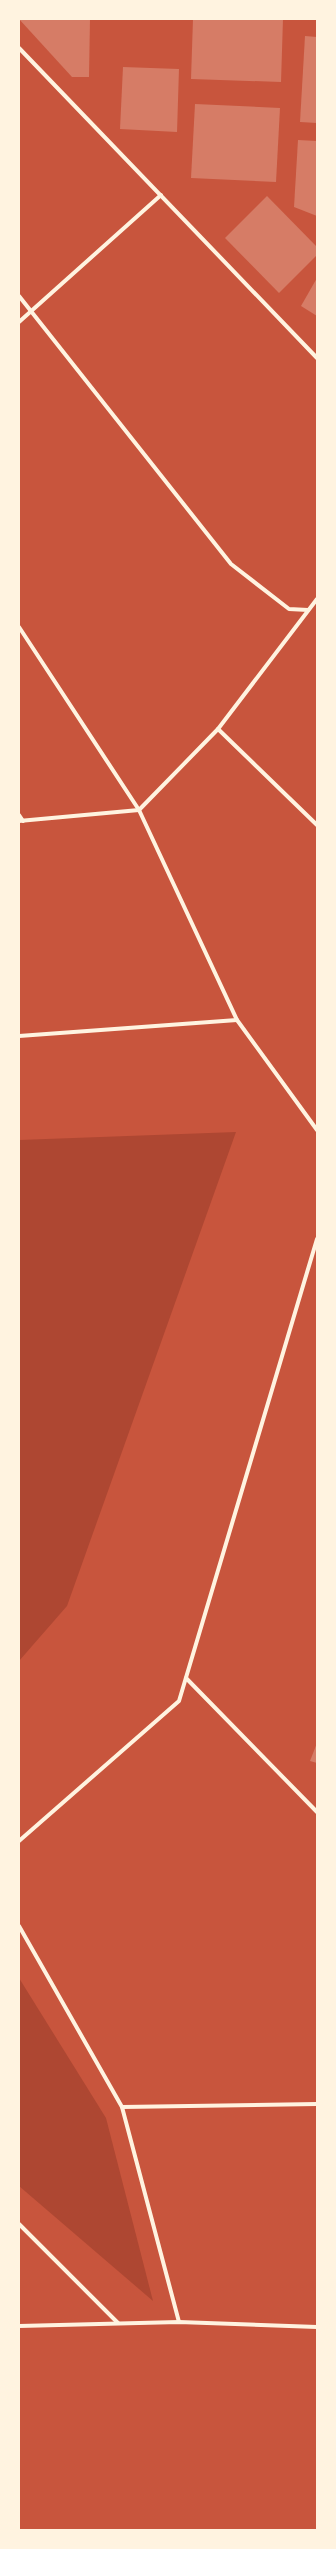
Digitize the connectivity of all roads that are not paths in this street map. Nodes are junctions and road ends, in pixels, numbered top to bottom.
1 (19, 48) edge
2 (161, 195) junction
3 (19, 296) edge
4 (31, 311) junction
5 (19, 322) edge
6 (317, 358) edge
7 (317, 599) edge
8 (308, 610) junction
9 (19, 627) edge
10 (218, 730) junction
11 (140, 810) junction
12 (19, 815) edge
13 (21, 821) edge
14 (317, 825) edge
15 (237, 1020) junction
16 (19, 1036) edge
17 (317, 1130) edge
18 (317, 1239) edge
19 (186, 1678) junction
20 (317, 1812) edge
21 (19, 1841) edge
22 (19, 1926) edge
23 (317, 2104) edge
24 (122, 2107) junction
25 (19, 2224) edge
26 (179, 2322) junction
27 (118, 2323) junction
28 (19, 2326) edge
29 (317, 2327) edge

1 - 2 street
2 - 4 street
2 - 6 street
3 - 4 street
4 - 5 street
4 - 8 street
7 - 8 street
8 - 10 street
9 - 11 street
10 - 11 street
10 - 14 street
11 - 13 street
11 - 15 street
12 - 13 street
15 - 16 street
15 - 17 street
18 - 19 street
19 - 20 street
19 - 21 street
22 - 24 street
23 - 24 street
24 - 26 street
25 - 27 street
26 - 27 street
26 - 29 street
27 - 28 street

